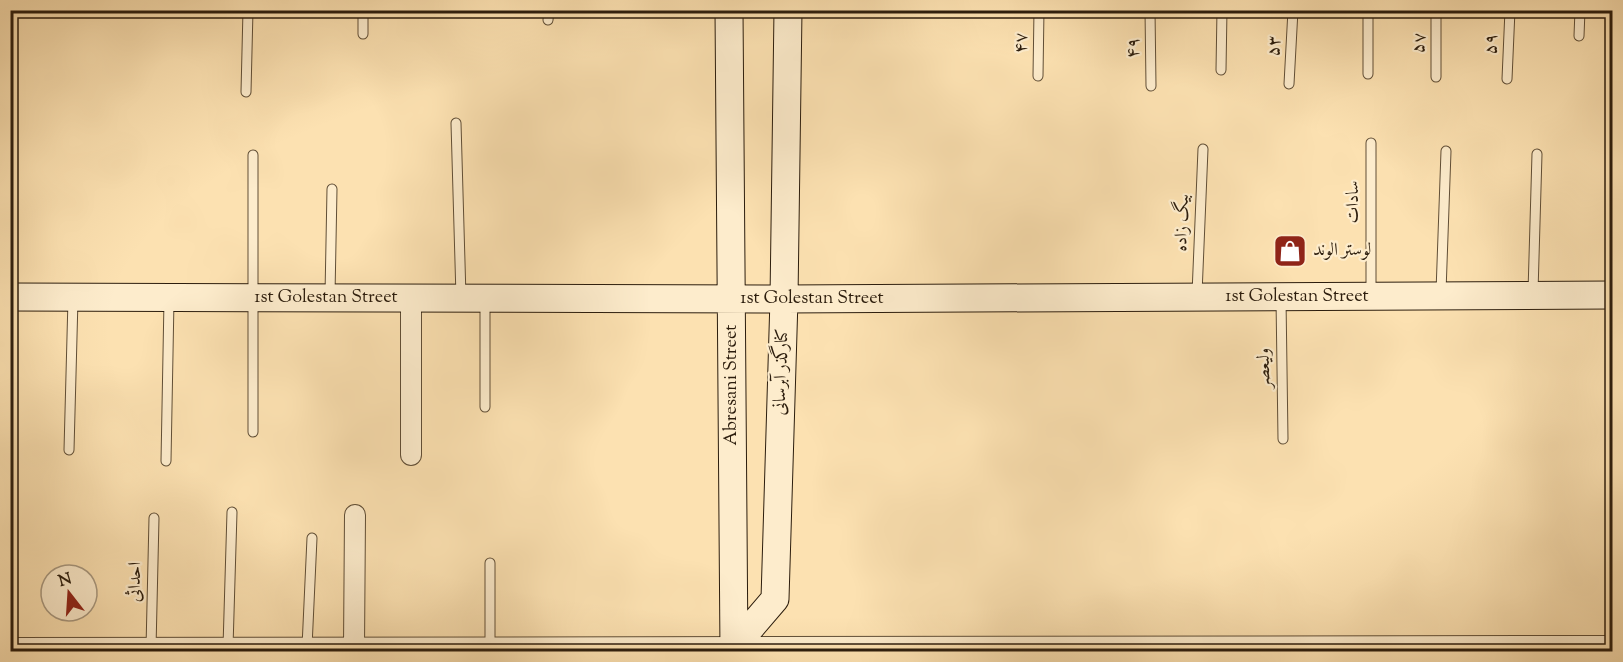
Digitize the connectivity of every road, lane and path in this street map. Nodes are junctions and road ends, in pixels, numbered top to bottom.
1 (248, 10) edge
2 (363, 10) edge
3 (729, 10) edge
4 (788, 10) edge
5 (1039, 10) edge
6 (1150, 10) edge
7 (1222, 10) edge
8 (1293, 10) edge
9 (1368, 10) edge
10 (1436, 10) edge
11 (1510, 10) edge
12 (1580, 10) edge
13 (363, 34) dead end
14 (1580, 36) dead end
15 (1221, 70) dead end
16 (1368, 74) dead end
17 (1038, 76) dead end
18 (1436, 76) dead end
19 (1507, 79) dead end
20 (1289, 84) dead end
21 (1150, 86) dead end
22 (246, 92) dead end
23 (456, 123) dead end
24 (1371, 142) dead end
25 (1203, 149) dead end
26 (1446, 151) dead end
27 (1537, 154) dead end
28 (253, 155) dead end
29 (332, 189) dead end
30 (1612, 295) edge
31 (1441, 296) junction
32 (1533, 296) junction
33 (10, 297) edge
34 (73, 297) junction
35 (1197, 297) junction
36 (1281, 297) junction
37 (1371, 297) junction
38 (169, 298) junction
39 (251, 298) junction
40 (330, 298) junction
41 (411, 298) junction
42 (473, 299) junction
43 (732, 299) junction
44 (784, 299) junction
45 (485, 407) dead end
46 (253, 432) dead end
47 (1283, 439) dead end
48 (69, 450) dead end
49 (411, 455) dead end
50 (166, 461) dead end
51 (232, 512) dead end
52 (355, 515) dead end
53 (154, 518) dead end
54 (312, 538) dead end
55 (490, 563) dead end
56 (1612, 645) edge
57 (228, 647) junction
58 (307, 647) junction
59 (354, 647) junction
60 (490, 647) junction
61 (10, 648) edge
62 (151, 649) edge
63 (734, 649) edge
64 (947, 649) edge
65 (91, 650) edge

1 - 22 lane
2 - 13 lane
3 - 43 street, Abresani Street
4 - 44 street, کنارگذر آبرسانی
5 - 17 lane, ۴۷
6 - 21 lane, ۴۹
7 - 15 lane
8 - 20 lane, ۵۳
9 - 16 lane
10 - 18 lane, ۵۷
11 - 19 lane, ۵۹
12 - 14 lane
23 - 42 lane
24 - 37 lane, سادات
25 - 35 lane, بیگ زاده
26 - 31 lane
27 - 32 lane
28 - 39 lane
29 - 40 lane
30 - 32 street, 1st Golestan Street
31 - 32 street, 1st Golestan Street
31 - 37 street, 1st Golestan Street
33 - 34 street, 1st Golestan Street
34 - 38 street, 1st Golestan Street
34 - 48 lane
35 - 36 street, 1st Golestan Street
35 - 44 street, 1st Golestan Street
36 - 37 street, 1st Golestan Street
36 - 47 lane, ولیعصر
38 - 39 street, 1st Golestan Street
38 - 50 lane
39 - 40 street, 1st Golestan Street
39 - 46 lane
40 - 41 street, 1st Golestan Street
41 - 42 street, 1st Golestan Street
41 - 49 street
42 - 43 street, 1st Golestan Street
42 - 45 lane
43 - 44 street, 1st Golestan Street
43 - 63 street, Abresani Street
44 - 63 street, کنارگذر آبرسانی
51 - 57 lane
52 - 59 street
53 - 62 lane, احداثی
54 - 58 lane
55 - 60 lane
56 - 64 street
57 - 58 street
57 - 62 street
58 - 59 street
59 - 60 street
60 - 63 street
61 - 65 street
62 - 65 street
63 - 64 street

